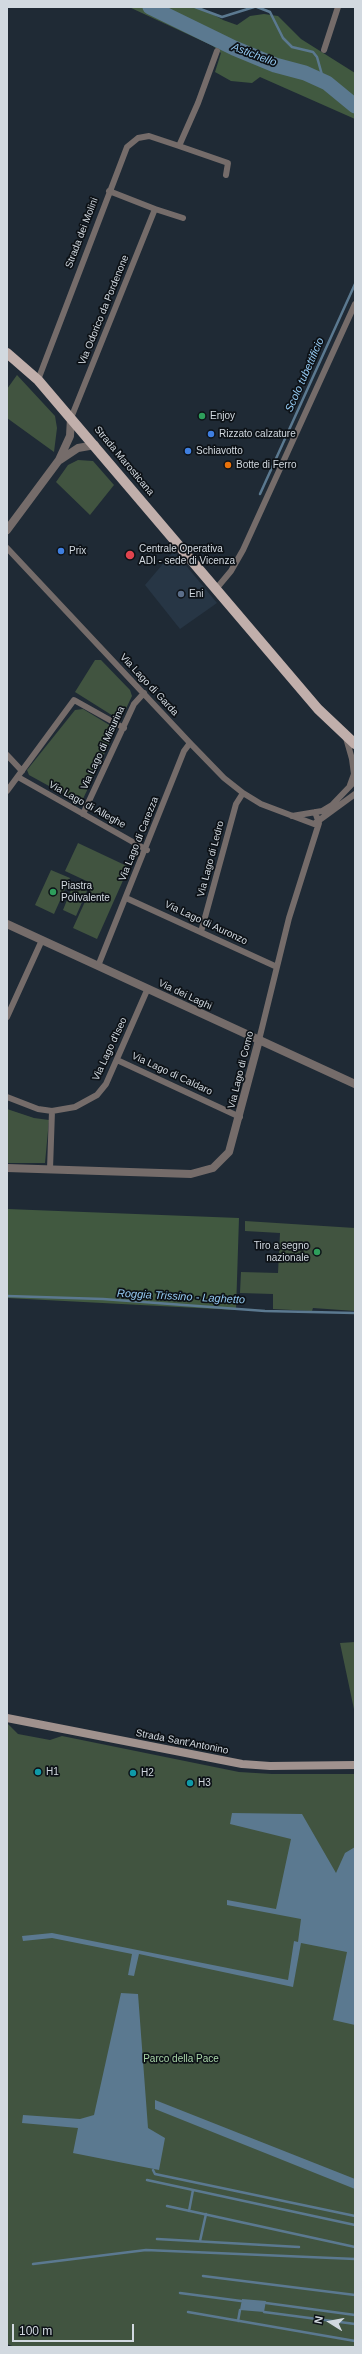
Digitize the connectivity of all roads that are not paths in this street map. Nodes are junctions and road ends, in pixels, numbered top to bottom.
1 (338, 7) edge
2 (324, 50) dead end
3 (217, 51) dead end
4 (179, 146) junction
5 (226, 175) dead end
6 (109, 191) junction
7 (155, 209) junction
8 (183, 218) dead end
9 (355, 304) edge
10 (7, 353) edge
11 (38, 380) junction
12 (71, 418) junction
13 (95, 445) junction
14 (59, 460) junction
15 (7, 530) edge
16 (7, 548) edge
17 (216, 589) junction
18 (144, 693) junction
19 (124, 728) junction
20 (346, 737) junction
21 (190, 743) junction
22 (355, 744) edge
23 (7, 755) edge
24 (22, 771) junction
25 (18, 777) junction
26 (355, 781) edge
27 (349, 786) junction
28 (7, 791) edge
29 (243, 793) junction
30 (355, 794) edge
31 (315, 812) junction
32 (83, 814) junction
33 (292, 816) junction
34 (318, 823) junction
35 (146, 850) junction
36 (126, 898) junction
37 (7, 924) edge
38 (201, 932) junction
39 (42, 940) junction
40 (98, 966) junction
41 (277, 967) junction
42 (148, 988) junction
43 (7, 1017) edge
44 (259, 1040) junction
45 (117, 1060) junction
46 (355, 1084) edge
47 (7, 1097) edge
48 (52, 1111) junction
49 (240, 1117) junction
50 (7, 1168) edge
51 (50, 1169) junction
52 (7, 1718) edge
53 (355, 1765) edge

1 - 2 street
3 - 4 street
4 - 5 street, Strada dei Molini
4 - 6 street, Strada dei Molini
6 - 7 street
6 - 11 street, Strada dei Molini
7 - 8 street
7 - 12 street, Via Odorico da Pordenone
9 - 17 street
10 - 11 main road, Strada Marosticana
11 - 12 main road, Strada Marosticana
12 - 13 main road, Strada Marosticana
12 - 14 street
13 - 14 street
13 - 17 main road, Strada Marosticana
14 - 15 street
16 - 18 street, Via Lago di Garda
17 - 20 main road, Strada Marosticana
18 - 19 street, Via Lago di Misurina
18 - 21 street, Via Lago di Garda
19 - 24 street
19 - 32 street, Via Lago di Misurina
20 - 22 main road, Strada Marosticana
20 - 27 street
21 - 29 street, Via Lago di Garda
21 - 35 street, Via Lago di Carezza
23 - 24 street
24 - 25 street
25 - 28 street
25 - 32 street, Via Lago di Alleghe
26 - 27 street
27 - 31 street
29 - 33 street, Via Lago di Garda
29 - 38 street, Via Lago di Ledro
30 - 34 street
31 - 33 street
31 - 34 street
32 - 35 street, Via Lago di Alleghe
33 - 34 street, Via Lago di Garda
34 - 41 street, Via Lago di Como
35 - 36 street, Via Lago di Carezza
36 - 38 street, Via Lago di Auronzo
36 - 40 street, Via Lago di Carezza
37 - 39 street, Via dei Laghi
38 - 41 street, Via Lago di Auronzo
39 - 40 street, Via dei Laghi
39 - 43 street
40 - 42 street, Via dei Laghi
41 - 44 street, Via Lago di Como
42 - 44 street, Via dei Laghi
42 - 45 street, Via Lago d'Iseo
44 - 46 street, Via dei Laghi
44 - 49 street, Via Lago di Como
45 - 48 street, Via Lago d'Iseo
45 - 49 street, Via Lago di Caldaro
47 - 48 street, Via Lago d'Iseo
48 - 51 street
49 - 51 street, Via Lago di Como
50 - 51 street, Via Lago di Como
52 - 53 main road, Strada Sant'Antonino

